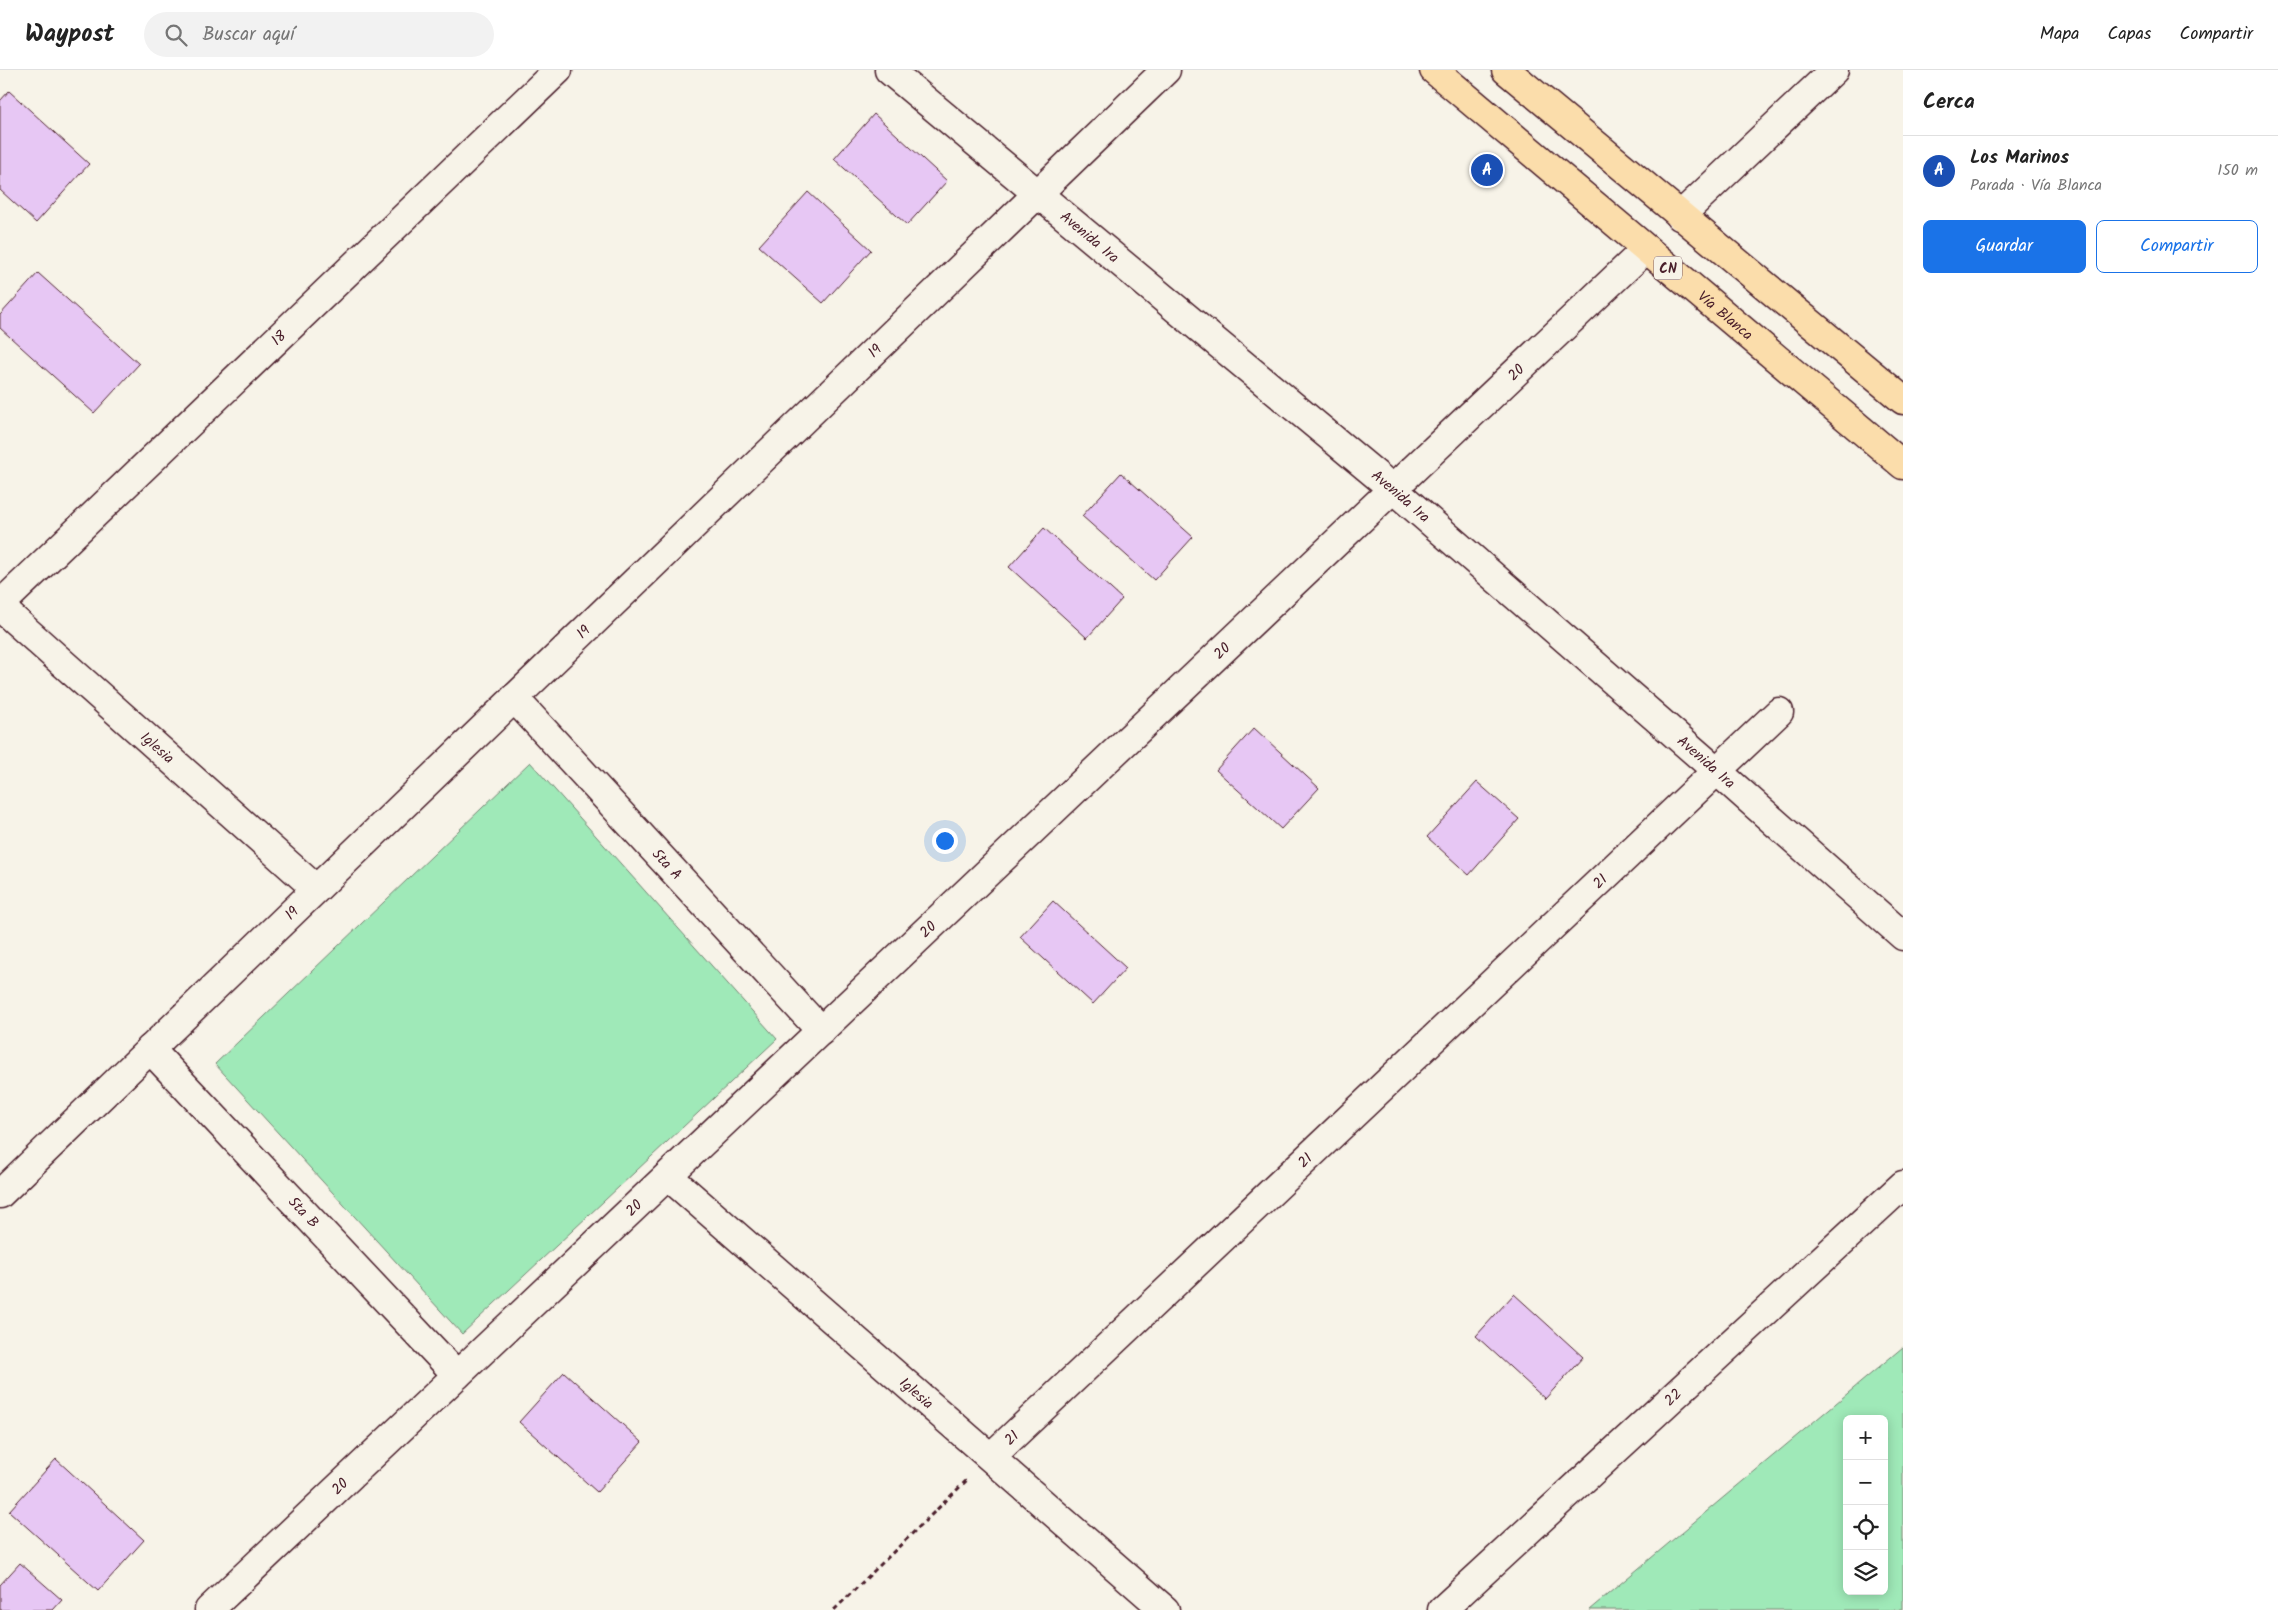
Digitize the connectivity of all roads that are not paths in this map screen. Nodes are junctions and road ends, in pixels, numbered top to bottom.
1 (558, 70) edge
2 (889, 70) edge
3 (1166, 70) edge
4 (1434, 70) edge
5 (1506, 70) edge
6 (1834, 70) edge
7 (1037, 194) junction
8 (1680, 216) junction
9 (1646, 249) junction
10 (1903, 400) edge
11 (1903, 465) edge
12 (1393, 489) junction
13 (0, 606) edge
14 (514, 698) junction
15 (1779, 712) dead end
16 (1717, 771) junction
17 (316, 889) junction
18 (1903, 936) edge
19 (821, 1031) junction
20 (150, 1049) junction
21 (668, 1176) junction
22 (1903, 1185) edge
23 (0, 1194) edge
24 (457, 1375) junction
25 (991, 1457) junction
26 (208, 1610) edge
27 (1165, 1610) edge
28 (1442, 1610) edge

1 - 13 street, 18
2 - 7 street, Avenida 1ra
3 - 7 street, 19
4 - 9 highway, Vía Blanca / CN
5 - 8 highway
6 - 8 street
7 - 12 street, Avenida 1ra
7 - 14 street, 19
8 - 10 highway
9 - 11 highway, Vía Blanca / CN
9 - 12 street, 20
12 - 16 street, Avenida 1ra
12 - 19 street, 20
13 - 17 street, Iglesia
14 - 17 street, 19
14 - 19 street, 5ta A
15 - 16 street, 21
16 - 18 street, Avenida 1ra
16 - 25 street, 21
17 - 20 street, 19
19 - 21 street, 20
20 - 23 street, 19
20 - 24 street, 5ta B
21 - 24 street, 20
21 - 25 street, Iglesia
22 - 28 street, 22
24 - 26 street, 20
25 - 27 street, Iglesia

